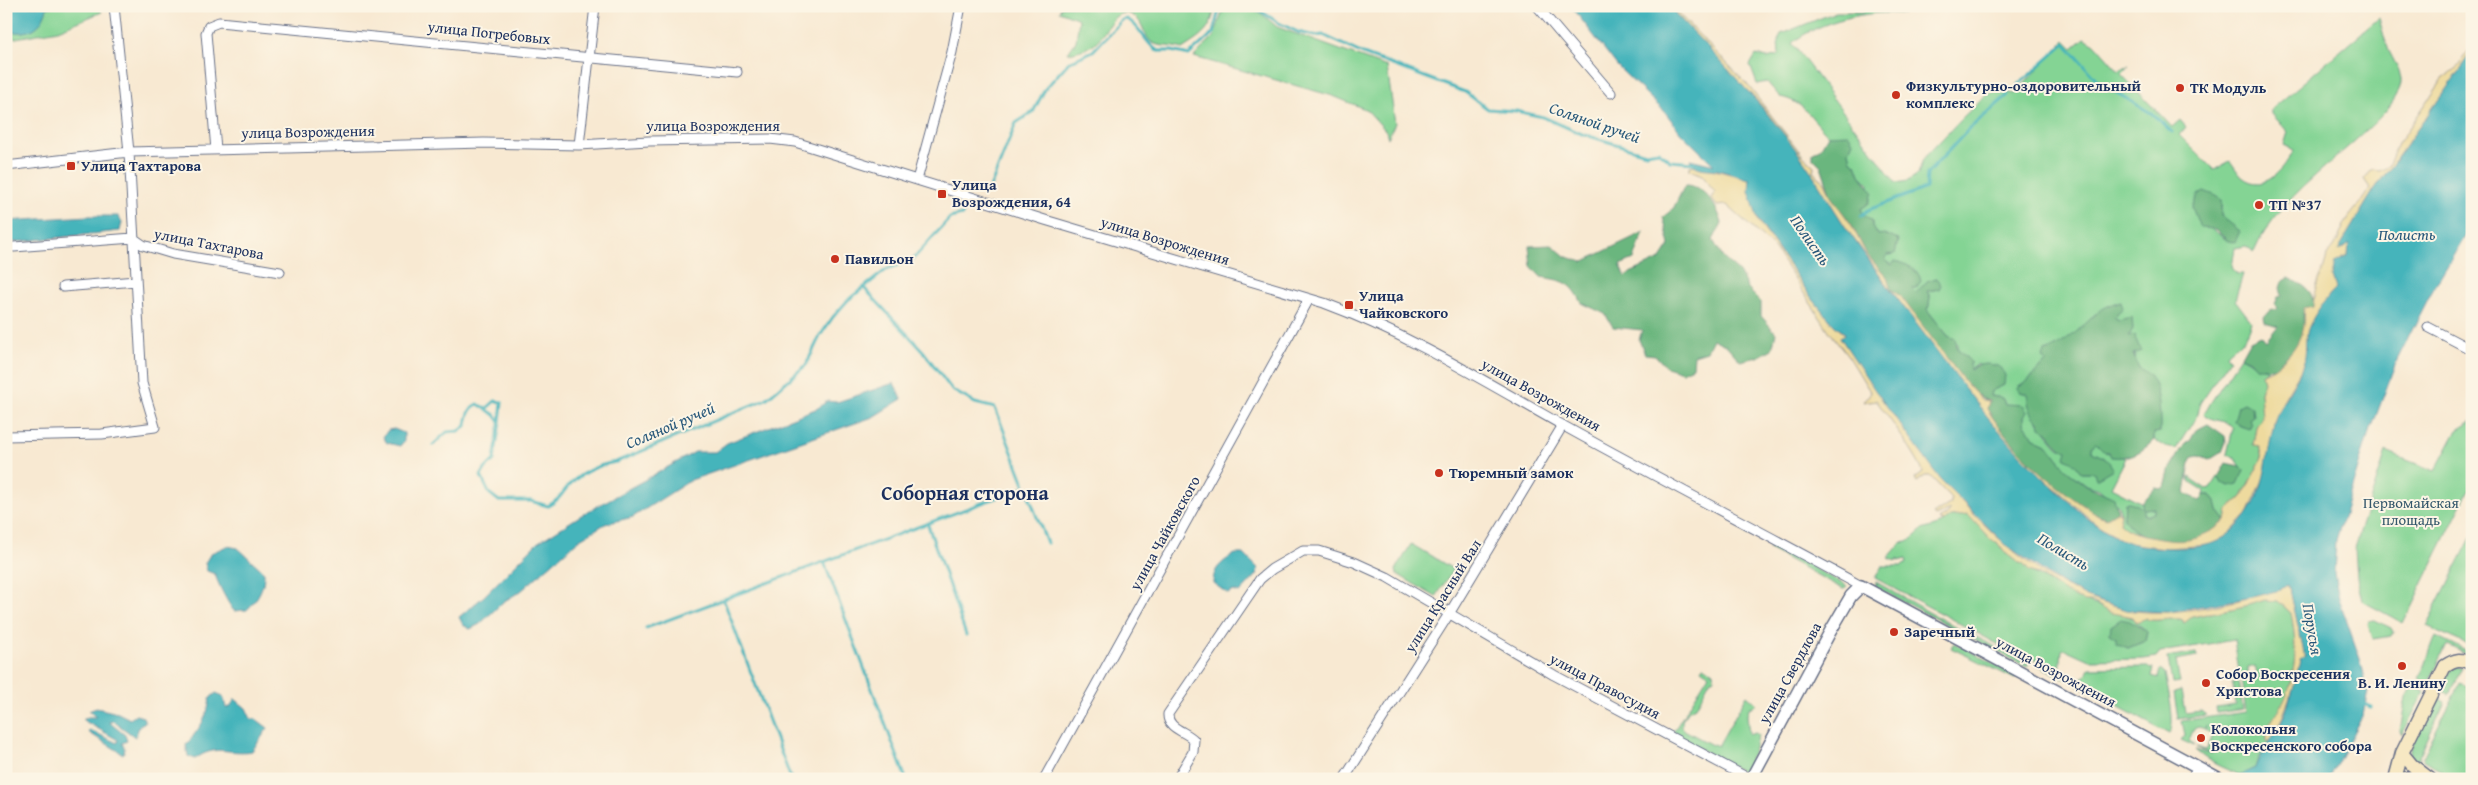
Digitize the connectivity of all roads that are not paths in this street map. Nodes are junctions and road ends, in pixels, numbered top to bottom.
1 (114, 6) edge
2 (595, 6) edge
3 (961, 6) edge
4 (1537, 6) edge
5 (588, 56) junction
6 (738, 72) dead end
7 (1611, 93) dead end
8 (579, 145) junction
9 (216, 150) junction
10 (130, 152) junction
11 (6, 166) edge
12 (916, 180) junction
13 (133, 238) junction
14 (14, 247) dead end
15 (280, 272) dead end
16 (136, 281) junction
17 (63, 287) dead end
18 (1309, 299) junction
19 (2428, 326) dead end
20 (2472, 350) edge
21 (1563, 425) junction
22 (6, 436) edge
23 (1861, 586) junction
24 (1449, 614) junction
25 (2468, 662) edge
26 (2402, 753) junction
27 (2198, 767) junction
28 (2428, 777) edge
29 (1044, 779) edge
30 (1177, 779) edge
31 (1344, 779) edge
32 (1750, 779) edge
33 (2191, 779) edge
34 (2220, 779) edge
35 (2395, 779) edge
36 (2404, 779) edge

1 - 10 street
2 - 5 street
3 - 12 street
4 - 7 street
5 - 6 street, улица Погребовых
5 - 8 street
5 - 9 street, улица Погребовых
8 - 9 street, улица Возрождения
8 - 12 street, улица Возрождения
9 - 10 street, улица Возрождения
10 - 11 street, улица Возрождения
10 - 13 street
12 - 18 street, улица Возрождения
13 - 14 street, улица Тахтарова
13 - 15 street, улица Тахтарова
13 - 16 street
16 - 17 street
16 - 22 street
18 - 21 street, улица Возрождения
18 - 29 street, улица Чайковского
19 - 20 street
21 - 23 street, улица Возрождения
21 - 24 street, улица Красный Вал
23 - 27 street, улица Возрождения
23 - 32 street, улица Свердлова
24 - 30 street, улица Правосудия
24 - 31 street, улица Красный Вал
24 - 32 street, улица Правосудия
25 - 26 main road
26 - 28 main road
26 - 35 main road
27 - 33 street
27 - 34 street, улица Возрождения
28 - 36 main road

